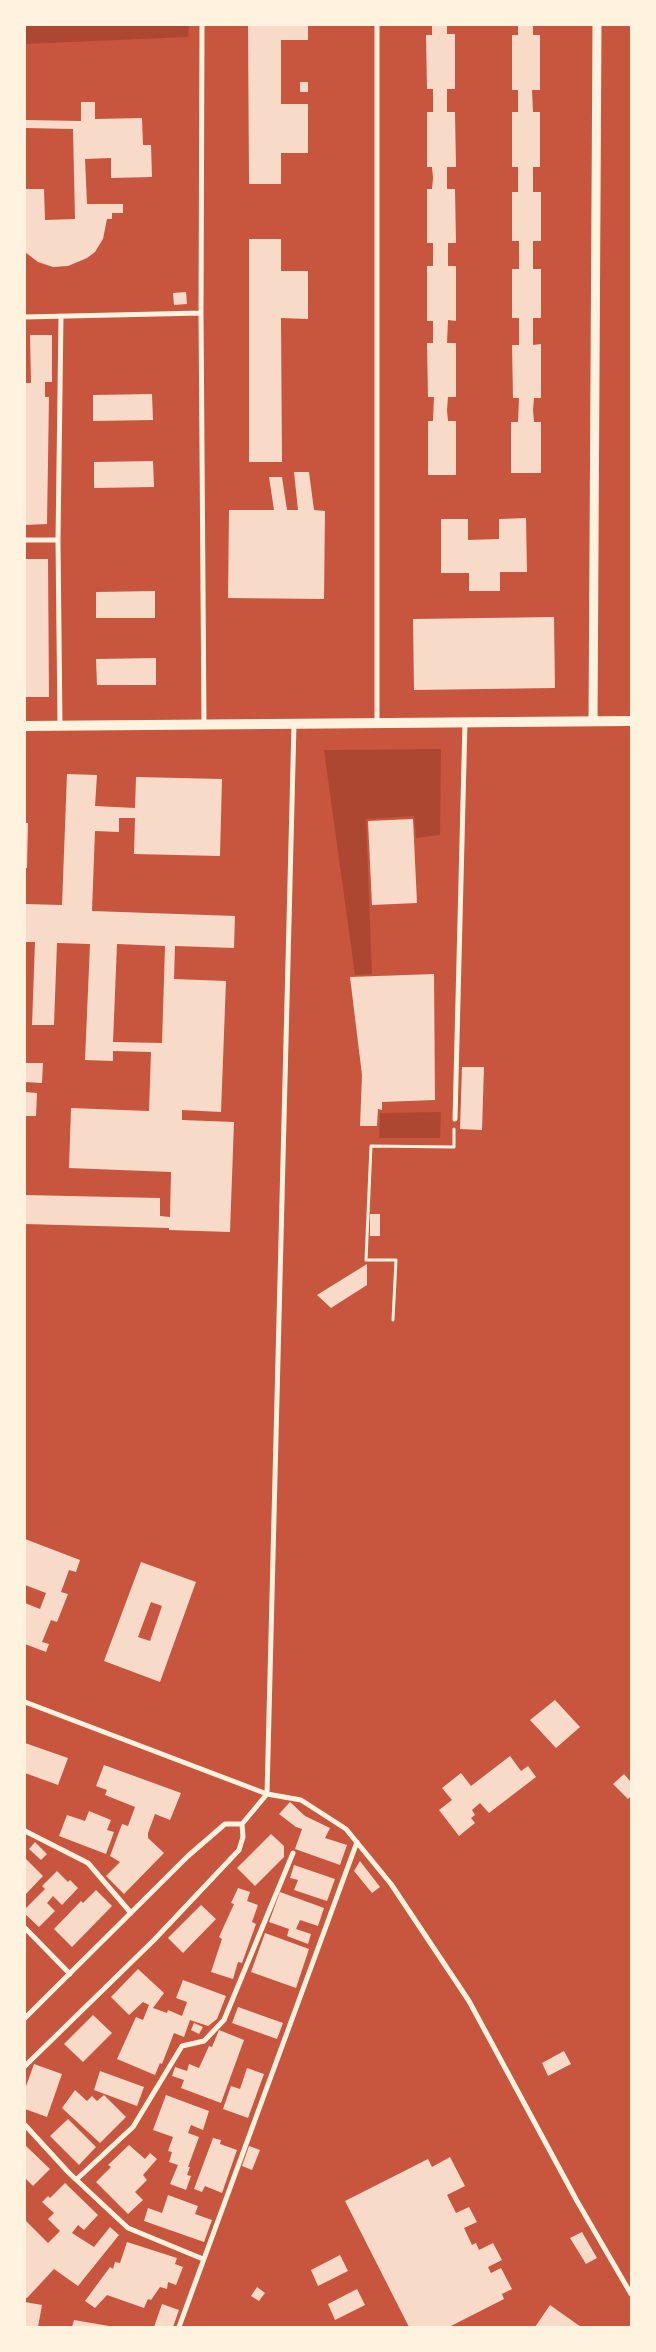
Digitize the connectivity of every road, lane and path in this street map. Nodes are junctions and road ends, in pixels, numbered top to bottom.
1 (202, 25) edge
2 (377, 25) edge
3 (597, 25) edge
4 (201, 313) junction
5 (61, 316) junction
6 (25, 317) edge
7 (25, 540) edge
8 (58, 540) junction
9 (593, 721) junction
10 (631, 721) edge
11 (377, 722) junction
12 (465, 722) junction
13 (204, 724) junction
14 (294, 724) junction
15 (25, 726) edge
16 (60, 726) junction
17 (455, 1118) joint
18 (393, 1320) dead end
19 (25, 1702) edge
20 (267, 1794) junction
21 (242, 1824) junction
22 (25, 1831) edge
23 (357, 1842) junction
24 (293, 1853) dead end
25 (131, 1913) junction
26 (25, 1928) edge
27 (70, 1974) junction
28 (25, 2018) edge
29 (25, 2066) edge
30 (25, 2125) edge
31 (77, 2180) junction
32 (203, 2258) junction
33 (631, 2294) edge
34 (179, 2327) edge

1 - 4 street
2 - 11 street
3 - 9 street
4 - 5 street
4 - 13 street
5 - 6 street
5 - 8 street
7 - 8 street
8 - 16 street
9 - 10 main road
9 - 12 main road
11 - 12 main road
11 - 14 main road
12 - 17 street
13 - 14 main road
13 - 16 main road
14 - 20 street
15 - 16 main road
17 - 18 path
19 - 20 street
20 - 21 street
20 - 23 street
21 - 25 street
21 - 29 street
22 - 25 street
23 - 32 street
23 - 33 street
24 - 31 street
25 - 27 street
26 - 27 street
27 - 28 street
30 - 31 street
31 - 32 street
32 - 34 street

